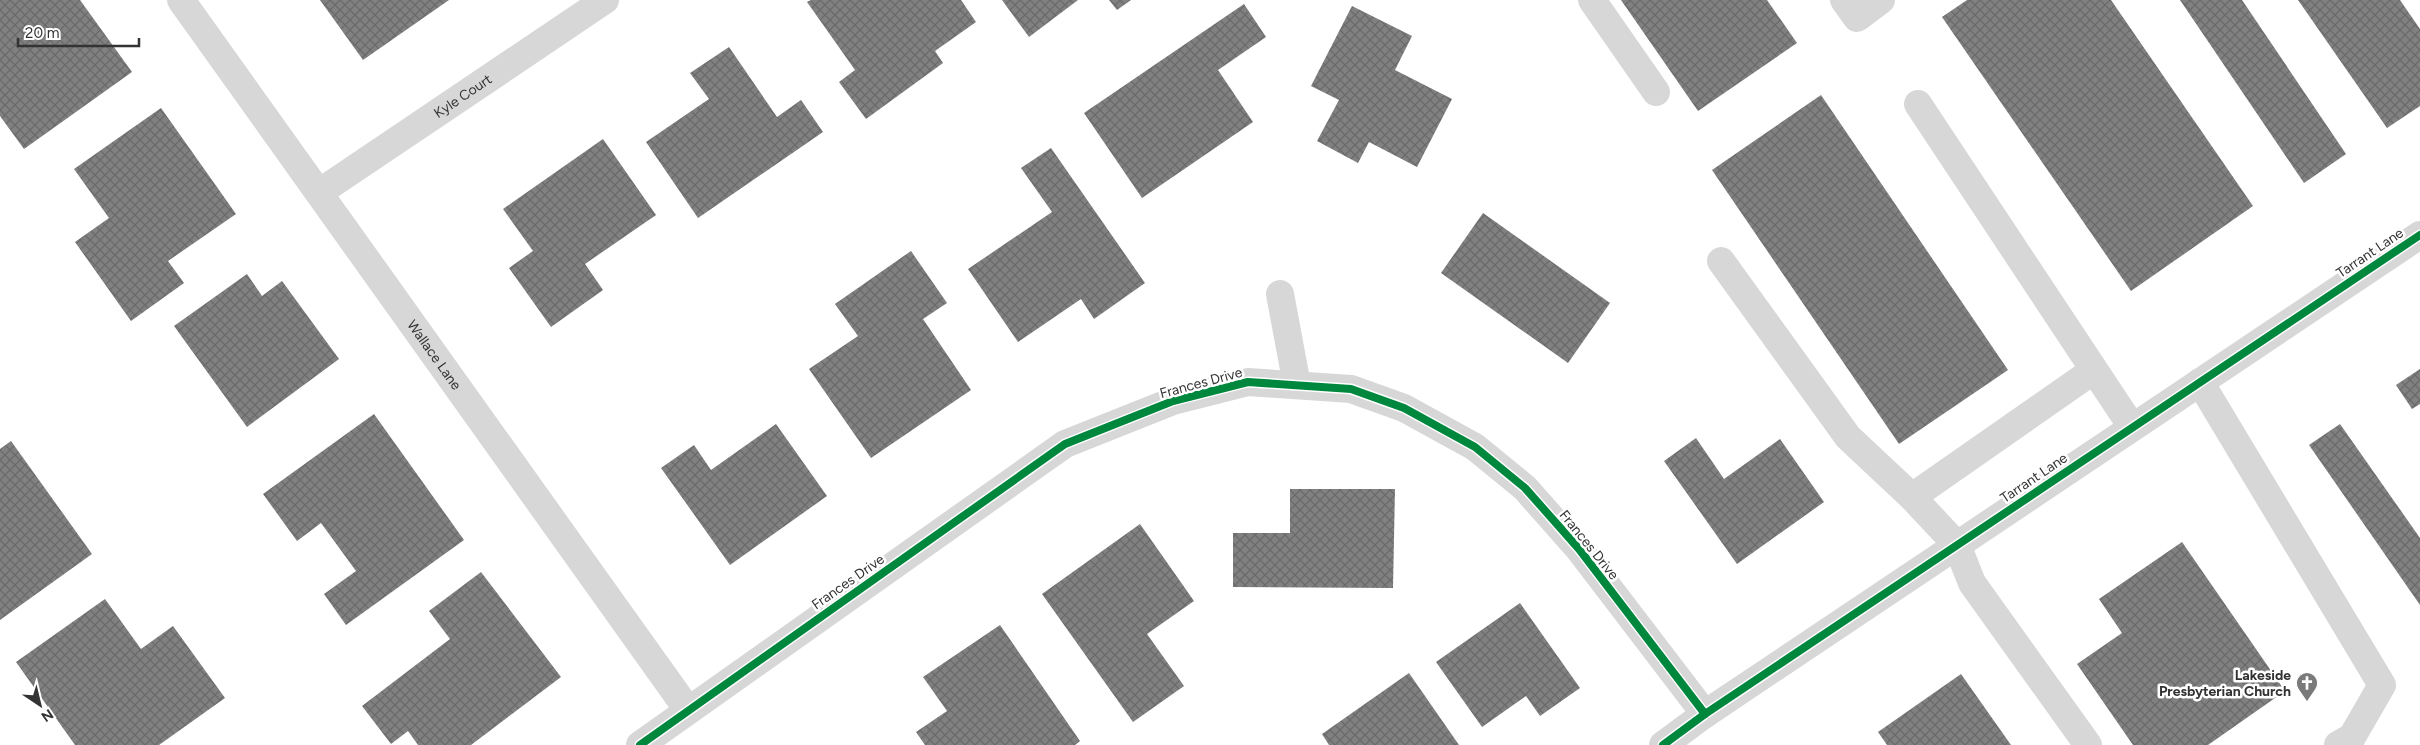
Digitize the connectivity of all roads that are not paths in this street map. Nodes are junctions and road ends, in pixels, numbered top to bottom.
1 (182, 0) edge
2 (605, 0) edge
3 (1592, 0) edge
4 (1844, 0) edge
5 (1881, 0) edge
6 (1656, 92) dead end
7 (1918, 104) dead end
8 (320, 192) junction
9 (2420, 234) edge
10 (1721, 261) dead end
11 (1280, 294) dead end
12 (2094, 370) junction
13 (2200, 382) junction
14 (1297, 385) junction
15 (2132, 427) junction
16 (1912, 497) junction
17 (1957, 545) junction
18 (688, 710) junction
19 (1705, 714) junction
20 (640, 745) edge
21 (1663, 745) edge
22 (2088, 745) edge
23 (2338, 745) edge

1 - 8 street, Wallace Lane
2 - 8 street, Kyle Court
3 - 6 street
4 - 5 street
7 - 12 street
8 - 18 street, Wallace Lane
9 - 13 street, Tarrant Lane
10 - 16 street
11 - 14 street
12 - 15 street
12 - 16 street
13 - 15 street, Tarrant Lane
13 - 23 street
14 - 18 street, Frances Drive
14 - 19 street, Frances Drive
15 - 17 street, Tarrant Lane
16 - 17 street
17 - 19 street, Tarrant Lane
17 - 22 street
18 - 20 street, Frances Drive
19 - 21 street, Tarrant Lane

